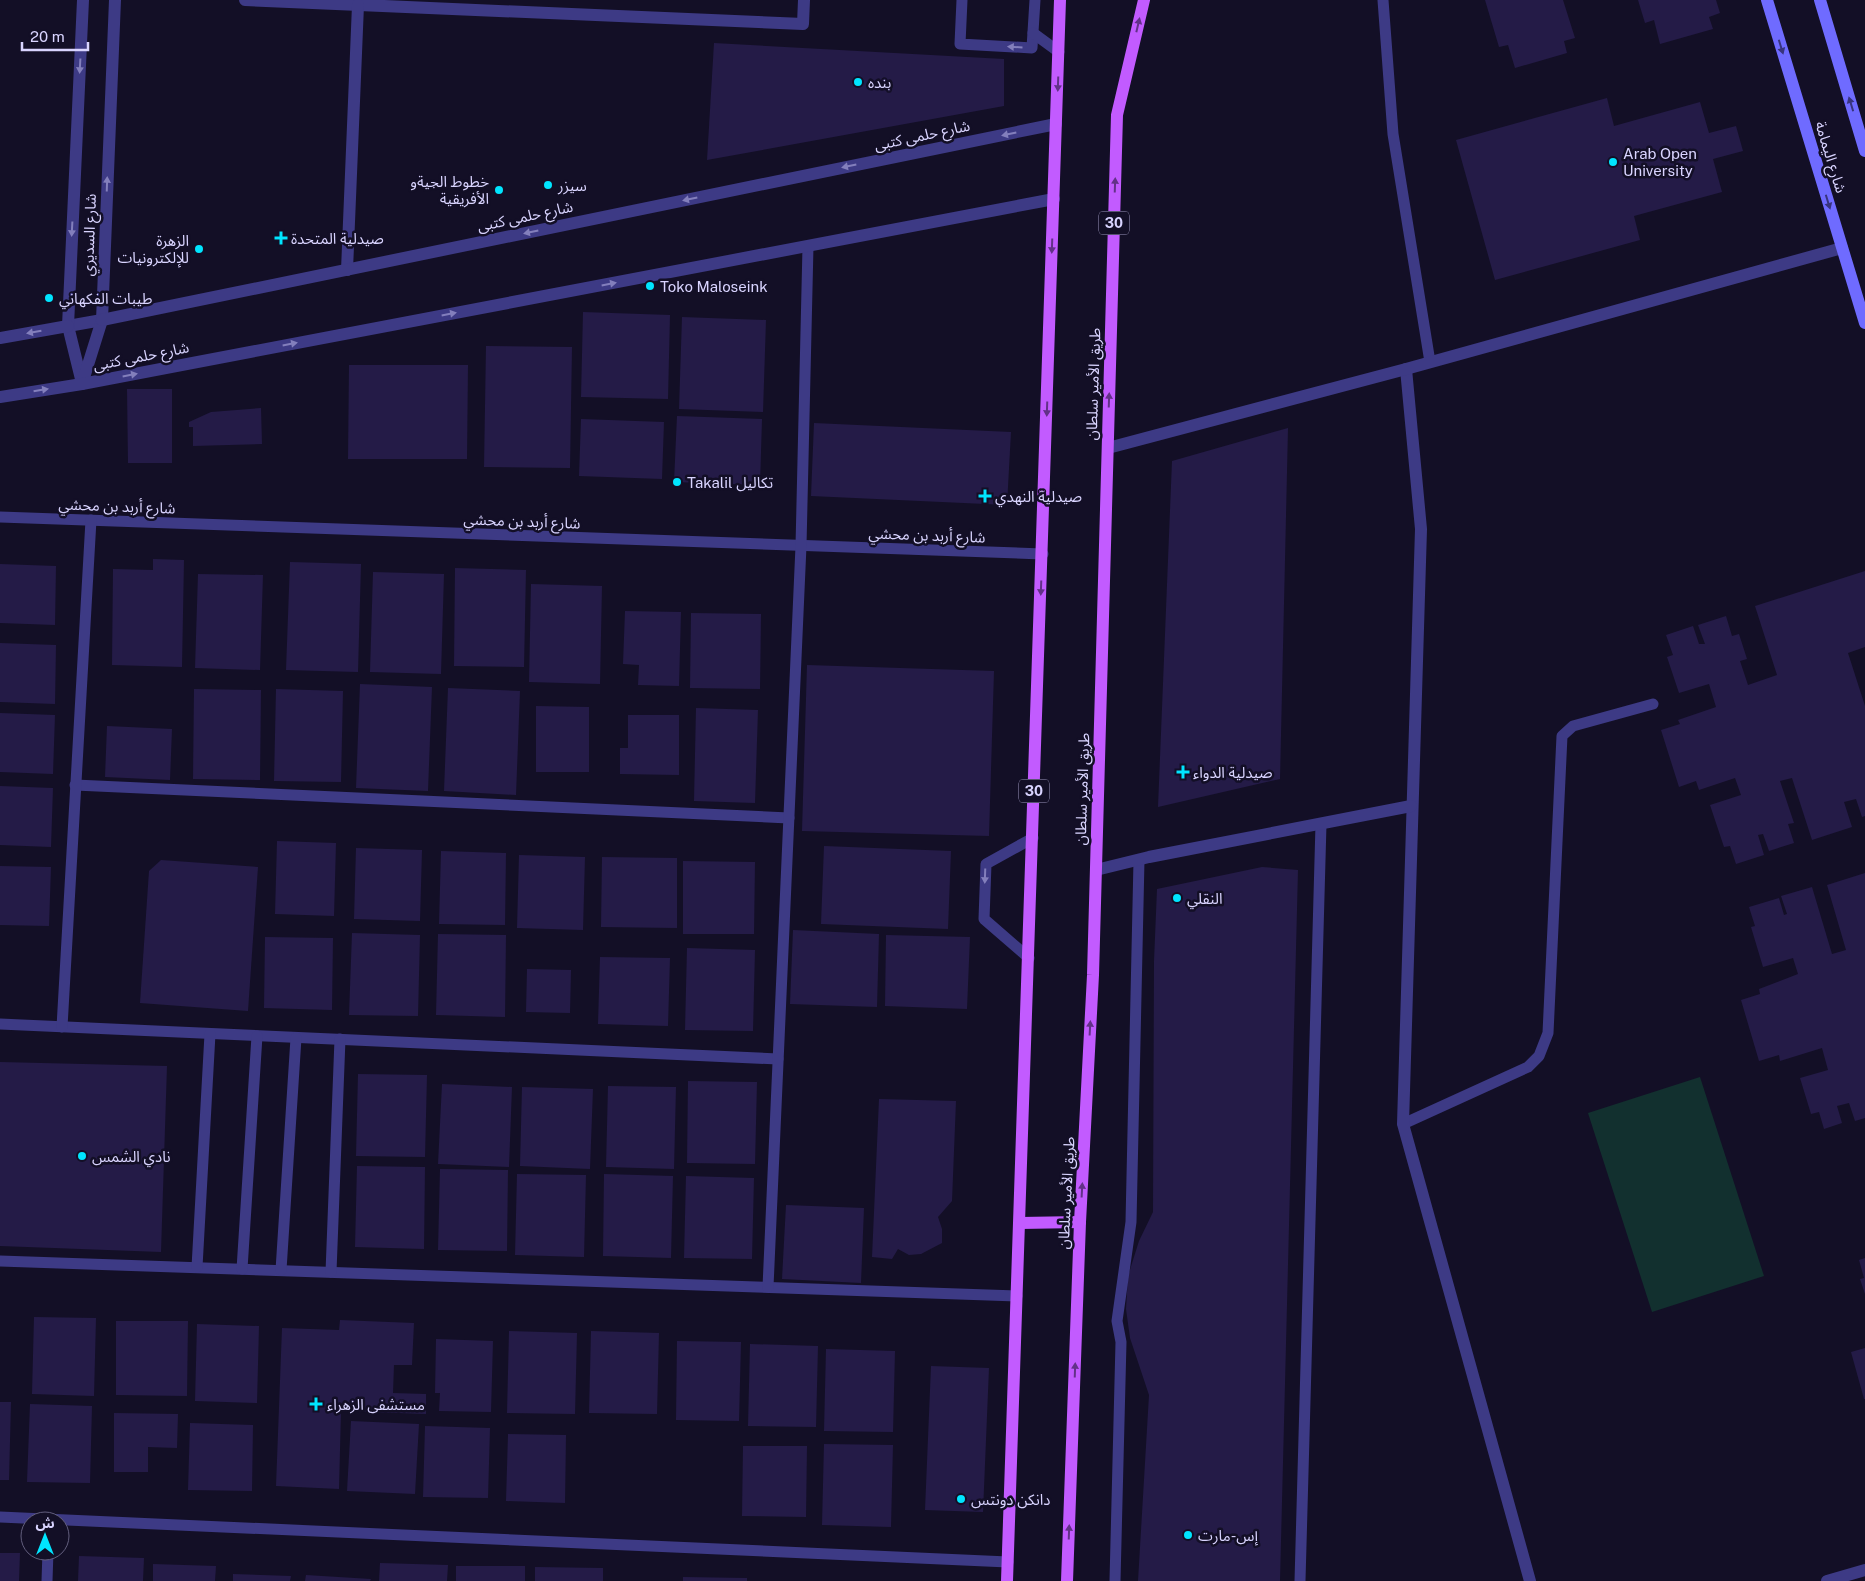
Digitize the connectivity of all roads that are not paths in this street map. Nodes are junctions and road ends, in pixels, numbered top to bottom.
1 (82, 0) edge
2 (115, 0) edge
3 (245, 0) edge
4 (804, 0) edge
5 (962, 0) edge
6 (1035, 0) edge
7 (1060, 0) edge
8 (1144, 0) edge
9 (1383, 0) edge
10 (1767, 0) edge
11 (1820, 0) edge
12 (358, 5) junction
13 (1033, 33) junction
14 (1059, 52) junction
15 (1056, 124) junction
16 (1865, 150) edge
17 (1054, 199) junction
18 (808, 246) junction
19 (1842, 248) junction
20 (347, 270) junction
21 (102, 320) junction
22 (1865, 323) edge
23 (68, 326) junction
24 (0, 338) edge
25 (1430, 362) junction
26 (1406, 369) junction
27 (82, 384) junction
28 (0, 397) edge
29 (1108, 448) junction
30 (0, 517) edge
31 (91, 520) junction
32 (801, 546) junction
33 (1043, 554) junction
34 (1653, 704) dead end
35 (75, 785) junction
36 (1411, 806) junction
37 (789, 818) junction
38 (1321, 824) junction
39 (1033, 838) junction
40 (1139, 860) junction
41 (1096, 870) junction
42 (1029, 958) junction
43 (0, 1024) edge
44 (62, 1027) junction
45 (210, 1034) junction
46 (257, 1036) junction
47 (296, 1038) junction
48 (340, 1039) junction
49 (778, 1059) junction
50 (1402, 1124) junction
51 (1080, 1222) junction
52 (1020, 1223) junction
53 (0, 1261) edge
54 (197, 1268) junction
55 (242, 1269) junction
56 (281, 1270) junction
57 (331, 1272) junction
58 (768, 1288) junction
59 (1017, 1296) junction
60 (0, 1517) edge
61 (20, 1518) edge
62 (70, 1521) edge
63 (48, 1561) edge
64 (1008, 1562) junction
65 (1865, 1570) edge
66 (48, 1581) edge
67 (1007, 1581) edge
68 (1067, 1581) edge
69 (1115, 1581) edge
70 (1300, 1581) edge
71 (1530, 1581) edge
72 (1827, 1581) edge

1 -> 23 street, شارع السديري
21 -> 2 street, شارع السديري
3 - 12 street
4 - 12 street
13 -> 5 lane
6 - 13 lane
7 - 14 main road, 30
29 -> 8 main road, طريق الأمير سلطان / 30
9 - 25 lane
10 -> 19 main road, شارع اليمامة
16 -> 11 main road
12 - 20 street
13 - 14 lane
14 -> 15 main road, 30
15 - 17 main road, 30
15 -> 20 street, شارع حلمى كتبى
17 - 18 street, شارع حلمى كتبى
17 -> 33 main road, 30
27 -> 18 street, شارع حلمى كتبى
18 - 32 lane
19 - 22 main road, شارع اليمامة
19 - 25 street
20 - 21 street, شارع حلمى كتبى
21 - 23 street, شارع حلمى كتبى
21 - 27 street, شارع السديري
23 -> 24 street, شارع حلمى كتبى
23 - 27 street, شارع السديري
25 - 26 street
26 - 29 street
26 - 36 street
28 -> 27 street, شارع حلمى كتبى
29 - 41 main road, طريق الأمير سلطان / 30
30 - 31 lane, شارع أربد بن محشي
31 - 32 lane, شارع أربد بن محشي
31 - 35 lane
32 - 33 lane, شارع أربد بن محشي
32 - 37 lane
33 -> 39 main road, 30
34 - 50 lane
35 - 37 lane
35 - 44 lane
36 - 38 street
36 - 50 street
37 - 49 lane
38 - 40 street
38 - 70 lane
39 - 42 main road, 30
39 -> 42 lane
40 - 41 street
40 - 69 lane
51 -> 41 main road, طريق الأمير سلطان / 30
42 - 52 main road, 30
43 - 44 lane
44 - 45 lane
45 - 46 lane
45 - 54 lane
46 - 47 lane
46 - 55 lane
47 - 48 lane
47 - 56 lane
48 - 49 lane
48 - 57 lane
49 - 58 lane
50 - 71 street
51 - 52 main road
68 -> 51 main road, طريق الأمير سلطان / 30
52 - 59 main road, 30
53 - 54 lane
54 - 55 lane
55 - 56 lane
56 - 57 lane
57 - 58 lane
58 - 59 lane
59 - 64 main road, 30
60 - 61 lane
62 - 64 lane
63 - 66 lane
64 - 67 main road, 30
65 - 72 street

